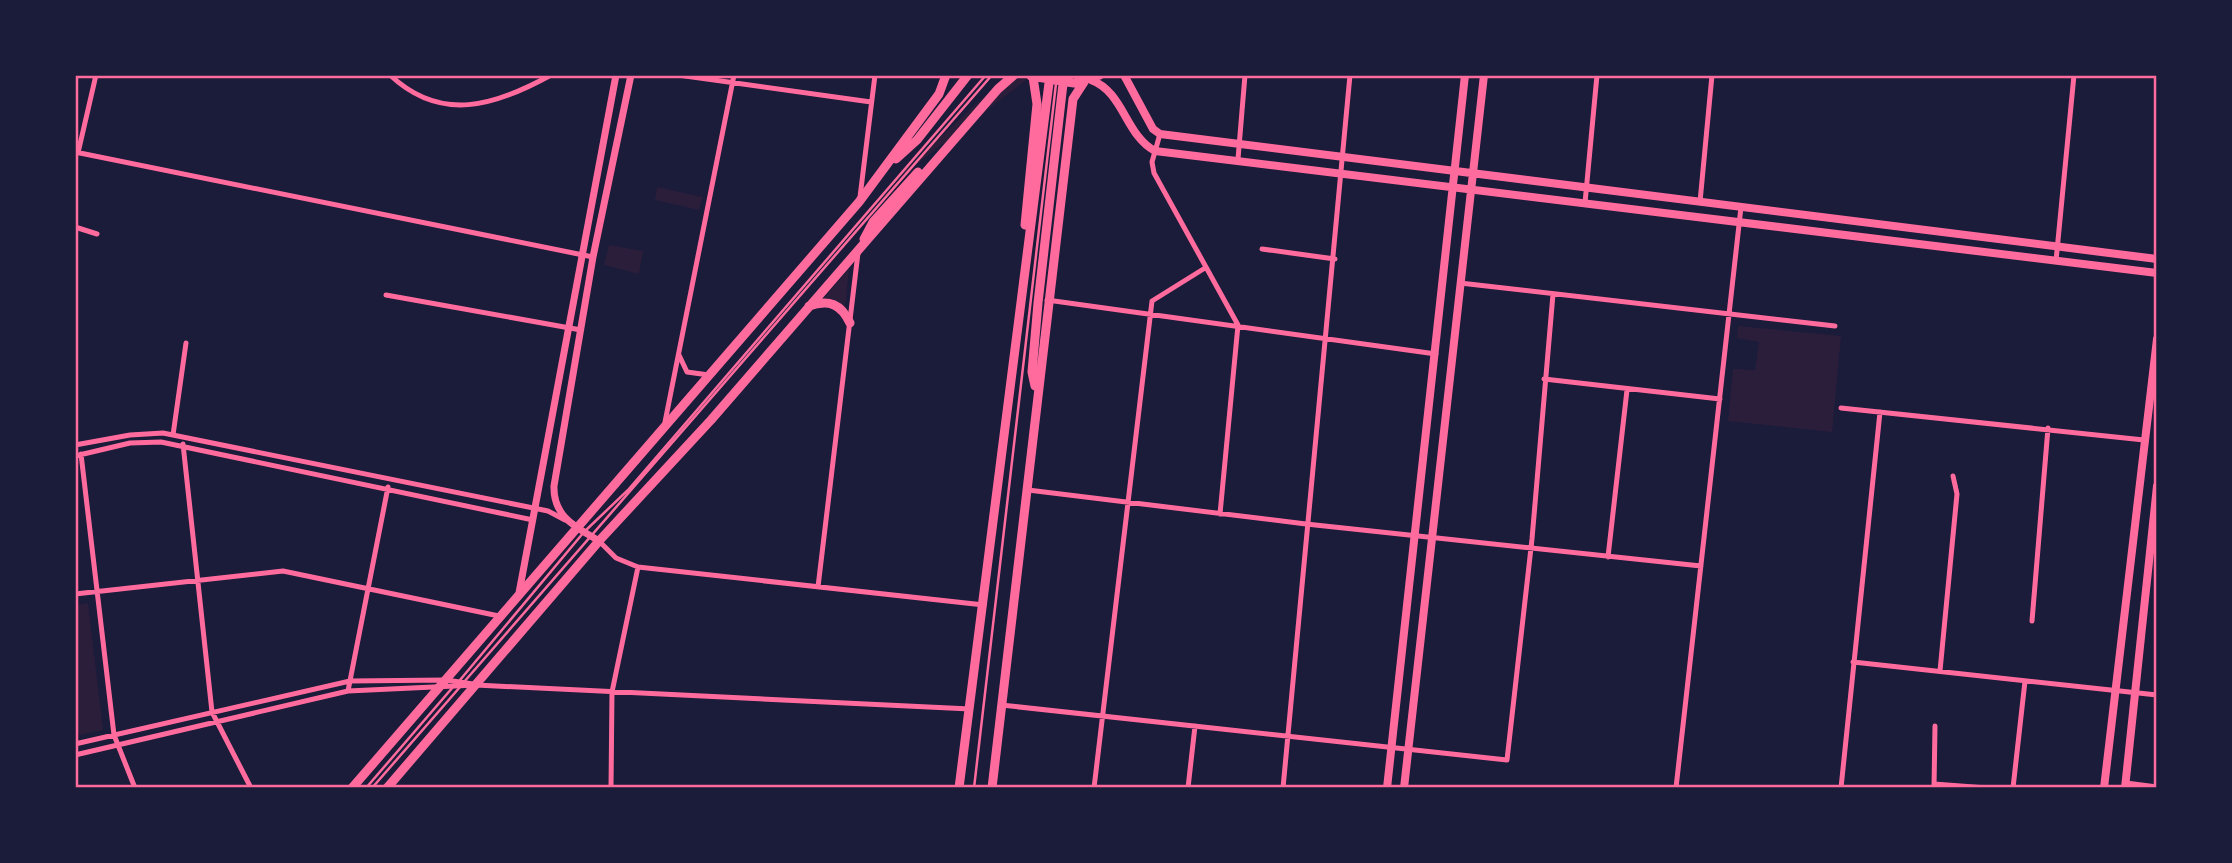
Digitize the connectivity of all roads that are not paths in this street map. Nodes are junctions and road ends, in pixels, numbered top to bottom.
1 (96, 75) edge
2 (390, 75) edge
3 (551, 75) edge
4 (615, 75) edge
5 (631, 75) edge
6 (678, 75) edge
7 (734, 75) edge
8 (875, 75) edge
9 (946, 75) edge
10 (968, 75) edge
11 (986, 75) edge
12 (992, 75) edge
13 (1014, 75) edge
14 (1050, 75) edge
15 (1057, 75) edge
16 (1064, 75) edge
17 (1124, 75) edge
18 (1245, 75) edge
19 (1350, 75) edge
20 (1465, 75) edge
21 (1483, 75) edge
22 (1597, 75) edge
23 (1712, 75) edge
24 (2074, 75) edge
25 (1034, 77) edge
26 (1087, 80) edge
27 (732, 84) junction
28 (872, 102) junction
29 (1160, 134) junction
30 (1240, 146) junction
31 (1155, 150) junction
32 (76, 152) edge
33 (1342, 158) junction
34 (1238, 159) junction
35 (1457, 171) junction
36 (918, 172) dead end
37 (1342, 172) junction
38 (1473, 173) junction
39 (879, 174) junction
40 (1455, 187) junction
41 (1586, 188) junction
42 (1472, 189) junction
43 (859, 202) junction
44 (1700, 202) junction
45 (1585, 203) junction
46 (1741, 207) junction
47 (1740, 221) junction
48 (1897, 226) junction
49 (75, 227) edge
50 (97, 234) dead end
51 (1896, 241) junction
52 (2057, 247) junction
53 (858, 249) junction
54 (1262, 249) dead end
55 (582, 254) junction
56 (593, 257) junction
57 (1335, 259) junction
58 (2157, 259) edge
59 (2056, 261) junction
60 (1205, 268) junction
61 (2157, 273) edge
62 (1460, 283) junction
63 (1553, 294) junction
64 (386, 295) dead end
65 (1047, 300) junction
66 (808, 307) junction
67 (1150, 314) junction
68 (1729, 315) junction
69 (850, 323) junction
70 (1238, 325) junction
71 (1835, 326) dead end
72 (568, 329) junction
73 (581, 330) junction
74 (1327, 338) junction
75 (2157, 339) edge
76 (186, 343) dead end
77 (1436, 354) junction
78 (679, 355) junction
79 (709, 375) junction
80 (1544, 379) junction
81 (1627, 390) junction
82 (1011, 391) junction
83 (1038, 398) junction
84 (1720, 399) junction
85 (1841, 408) dead end
86 (1880, 412) junction
87 (665, 423) junction
88 (2048, 428) junction
89 (173, 435) junction
90 (182, 437) junction
91 (2144, 440) junction
92 (78, 444) edge
93 (183, 447) junction
94 (78, 455) edge
95 (1953, 476) dead end
96 (389, 481) junction
97 (2157, 486) edge
98 (387, 489) junction
99 (1028, 490) junction
100 (1128, 503) junction
101 (536, 509) junction
102 (1220, 513) junction
103 (533, 520) junction
104 (566, 521) junction
105 (1306, 524) junction
106 (580, 530) junction
107 (1413, 536) junction
108 (1431, 538) junction
109 (596, 540) junction
110 (1531, 548) junction
111 (1608, 557) junction
112 (1701, 566) junction
113 (638, 567) junction
114 (199, 579) junction
115 (818, 587) junction
116 (368, 588) junction
117 (99, 592) junction
118 (519, 593) junction
119 (75, 594) edge
120 (984, 604) junction
121 (499, 615) junction
122 (2032, 621) dead end
123 (1853, 662) junction
124 (1940, 671) junction
125 (446, 680) junction
126 (350, 681) junction
127 (462, 681) junction
128 (2025, 681) junction
129 (476, 685) junction
130 (452, 688) junction
131 (460, 688) junction
132 (439, 689) junction
133 (2114, 690) junction
134 (348, 691) junction
135 (612, 692) junction
136 (2135, 693) junction
137 (2157, 695) edge
138 (1001, 705) junction
139 (971, 709) junction
140 (212, 712) junction
141 (1102, 716) junction
142 (215, 721) junction
143 (1195, 726) junction
144 (1935, 726) dead end
145 (114, 735) junction
146 (1288, 736) junction
147 (75, 744) edge
148 (116, 745) junction
149 (1392, 747) junction
150 (1408, 749) junction
151 (75, 755) edge
152 (2125, 785) edge
153 (1934, 786) edge
154 (2157, 787) edge
155 (135, 788) edge
156 (251, 788) edge
157 (352, 788) edge
158 (366, 788) edge
159 (372, 788) edge
160 (387, 788) edge
161 (611, 788) edge
162 (959, 788) edge
163 (974, 788) edge
164 (992, 788) edge
165 (1094, 788) edge
166 (1188, 788) edge
167 (1283, 788) edge
168 (1387, 788) edge
169 (1404, 788) edge
170 (1676, 788) edge
171 (1841, 788) edge
172 (1987, 788) edge
173 (2013, 788) edge
174 (2104, 788) edge

1 - 32 street
2 - 3 street
4 - 55 street
5 - 56 street
6 - 27 street
7 - 27 street
8 - 28 street
9 - 39 main road
10 - 39 main road
11 - 106 lane
12 - 109 lane
13 - 53 main road
14 - 82 main road
15 - 163 lane
16 - 83 main road
17 - 29 main road
18 - 30 street
19 - 33 street
20 - 35 main road
21 - 38 main road
22 - 41 street
23 - 44 street
24 - 52 street
25 - 26 main road
25 - 82 main road
26 - 31 main road
26 - 65 main road
27 - 28 street
27 - 78 street
28 - 43 street
29 - 30 main road
29 - 31 street
30 - 33 main road
30 - 34 street
31 - 34 main road
31 - 60 street
32 - 55 street
33 - 35 main road
33 - 37 street
34 - 37 main road
35 - 38 main road
35 - 40 main road
36 - 53 main road
37 - 40 main road
37 - 57 street
38 - 41 main road
38 - 42 main road
39 - 43 main road
40 - 42 main road
40 - 77 main road
41 - 44 main road
41 - 45 street
42 - 45 main road
42 - 62 main road
43 - 79 main road
44 - 46 main road
45 - 47 main road
46 - 47 street
46 - 48 main road
47 - 51 main road
47 - 68 street
48 - 51 main road
48 - 52 main road
49 - 50 street
51 - 59 main road
52 - 58 main road
52 - 59 street
53 - 66 main road
53 - 69 street
54 - 57 street
55 - 56 street
55 - 72 street
56 - 73 street
57 - 74 street
59 - 61 main road
60 - 67 street
60 - 70 street
62 - 63 street
62 - 108 main road
63 - 68 street
63 - 80 street
64 - 72 street
65 - 67 street
65 - 83 main road
66 - 69 main road
66 - 109 main road
67 - 70 street
67 - 100 street
68 - 71 street
68 - 84 street
69 - 115 street
70 - 74 street
70 - 102 street
72 - 73 street
72 - 101 street
73 - 104 street
74 - 77 street
74 - 105 street
75 - 91 main road
76 - 89 street
77 - 107 main road
78 - 79 street
78 - 87 street
79 - 87 main road
80 - 81 street
80 - 110 street
81 - 84 street
81 - 111 street
82 - 120 main road
83 - 99 main road
84 - 112 street
85 - 86 street
86 - 88 street
86 - 123 street
87 - 106 main road
88 - 91 street
88 - 122 street
89 - 90 street
89 - 92 street
90 - 93 street
90 - 96 street
91 - 133 main road
92 - 94 street
93 - 94 street
93 - 98 street
93 - 114 street
94 - 117 street
95 - 124 street
96 - 98 street
96 - 101 street
97 - 136 main road
98 - 103 street
98 - 116 street
99 - 100 street
99 - 138 main road
100 - 102 street
100 - 141 street
101 - 103 street
101 - 104 street
102 - 105 street
103 - 118 street
104 - 106 street
105 - 107 street
105 - 146 street
106 - 109 street
106 - 118 main road
106 - 127 lane
107 - 108 street
107 - 149 main road
108 - 110 street
108 - 150 main road
109 - 113 street
109 - 127 lane
109 - 129 main road
110 - 111 street
110 - 150 street
111 - 112 street
112 - 170 street
113 - 115 street
113 - 135 street
114 - 116 street
114 - 117 street
114 - 140 street
115 - 120 street
116 - 121 street
116 - 126 street
117 - 119 street
117 - 145 street
118 - 121 main road
120 - 139 main road
121 - 125 main road
123 - 124 street
123 - 171 street
124 - 128 street
125 - 126 street
125 - 127 street
125 - 132 main road
126 - 134 street
126 - 140 street
127 - 129 street
127 - 130 lane
127 - 131 lane
128 - 133 street
128 - 173 street
129 - 131 street
129 - 135 street
129 - 160 main road
130 - 131 street
130 - 132 street
130 - 158 lane
131 - 159 lane
132 - 134 street
132 - 157 main road
133 - 136 street
133 - 174 main road
134 - 142 street
135 - 139 street
135 - 161 street
136 - 137 street
136 - 152 main road
138 - 141 street
138 - 164 main road
139 - 162 main road
140 - 142 street
140 - 145 street
141 - 143 street
141 - 165 street
142 - 148 street
142 - 156 street
143 - 146 street
143 - 166 street
144 - 153 street
145 - 147 street
145 - 148 street
146 - 149 street
146 - 167 street
148 - 151 street
148 - 155 street
149 - 150 street
149 - 168 main road
150 - 169 main road
152 - 154 street
153 - 172 street

